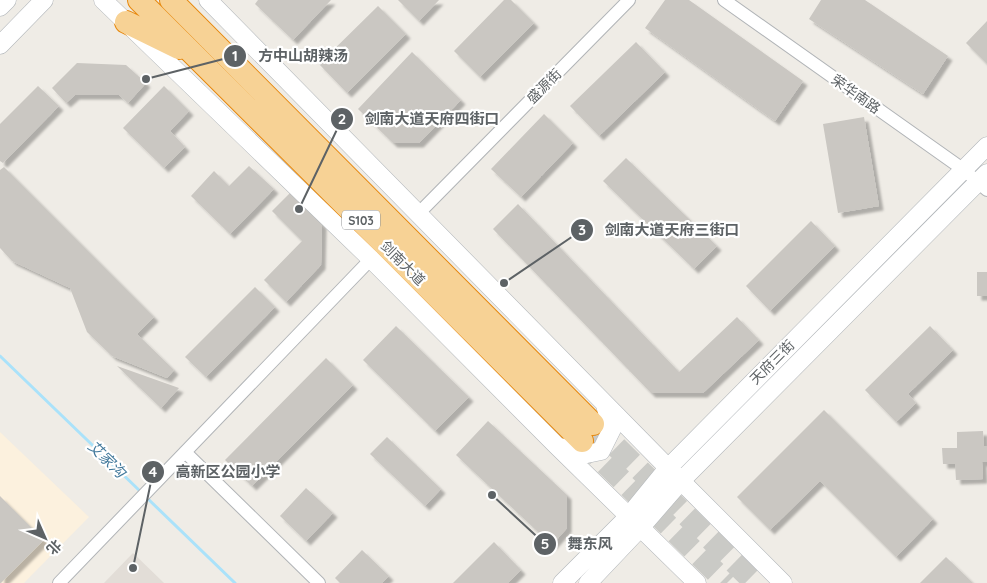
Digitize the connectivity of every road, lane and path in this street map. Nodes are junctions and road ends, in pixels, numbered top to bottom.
1 (6, 0) edge
2 (44, 0) edge
3 (103, 0) edge
4 (140, 0) edge
5 (170, 0) edge
6 (194, 0) edge
7 (208, 0) edge
8 (629, 0) edge
9 (724, 0) edge
10 (0, 7) edge
11 (126, 22) junction
12 (0, 45) edge
13 (202, 48) junction
14 (987, 146) edge
15 (964, 170) junction
16 (984, 181) edge
17 (418, 214) junction
18 (371, 259) junction
19 (604, 403) junction
20 (587, 432) tunnel mouth
21 (557, 446) junction
22 (185, 452) junction
23 (668, 468) junction
24 (681, 481) junction
25 (634, 522) junction
26 (59, 583) edge
27 (319, 583) edge
28 (562, 583) edge
29 (588, 583) edge
30 (697, 583) edge
31 (784, 583) edge

1 - 10 main road
2 - 12 main road
3 - 11 main road
4 - 13 highway, 剑南大道 / S103
5 - 13 highway, 剑南大道 / S103
6 - 13 highway
7 - 17 main road
8 - 17 street, 盛源街
9 - 15 street, 荣华南路
11 - 13 highway
11 - 18 main road
13 - 20 highway, 剑南大道 / S103
14 - 15 main road, 天府三街
15 - 16 street, 荣华南路
15 - 23 main road, 天府三街
16 - 24 main road, 天府三街
17 - 19 main road
18 - 21 main road
18 - 22 street
19 - 21 main road
19 - 23 main road
21 - 25 main road
22 - 26 street
22 - 27 street
23 - 24 main road
23 - 25 main road, 天府三街
24 - 25 main road, 天府三街
24 - 31 main road
25 - 28 main road, 天府三街
25 - 29 main road, 天府三街
25 - 30 main road

